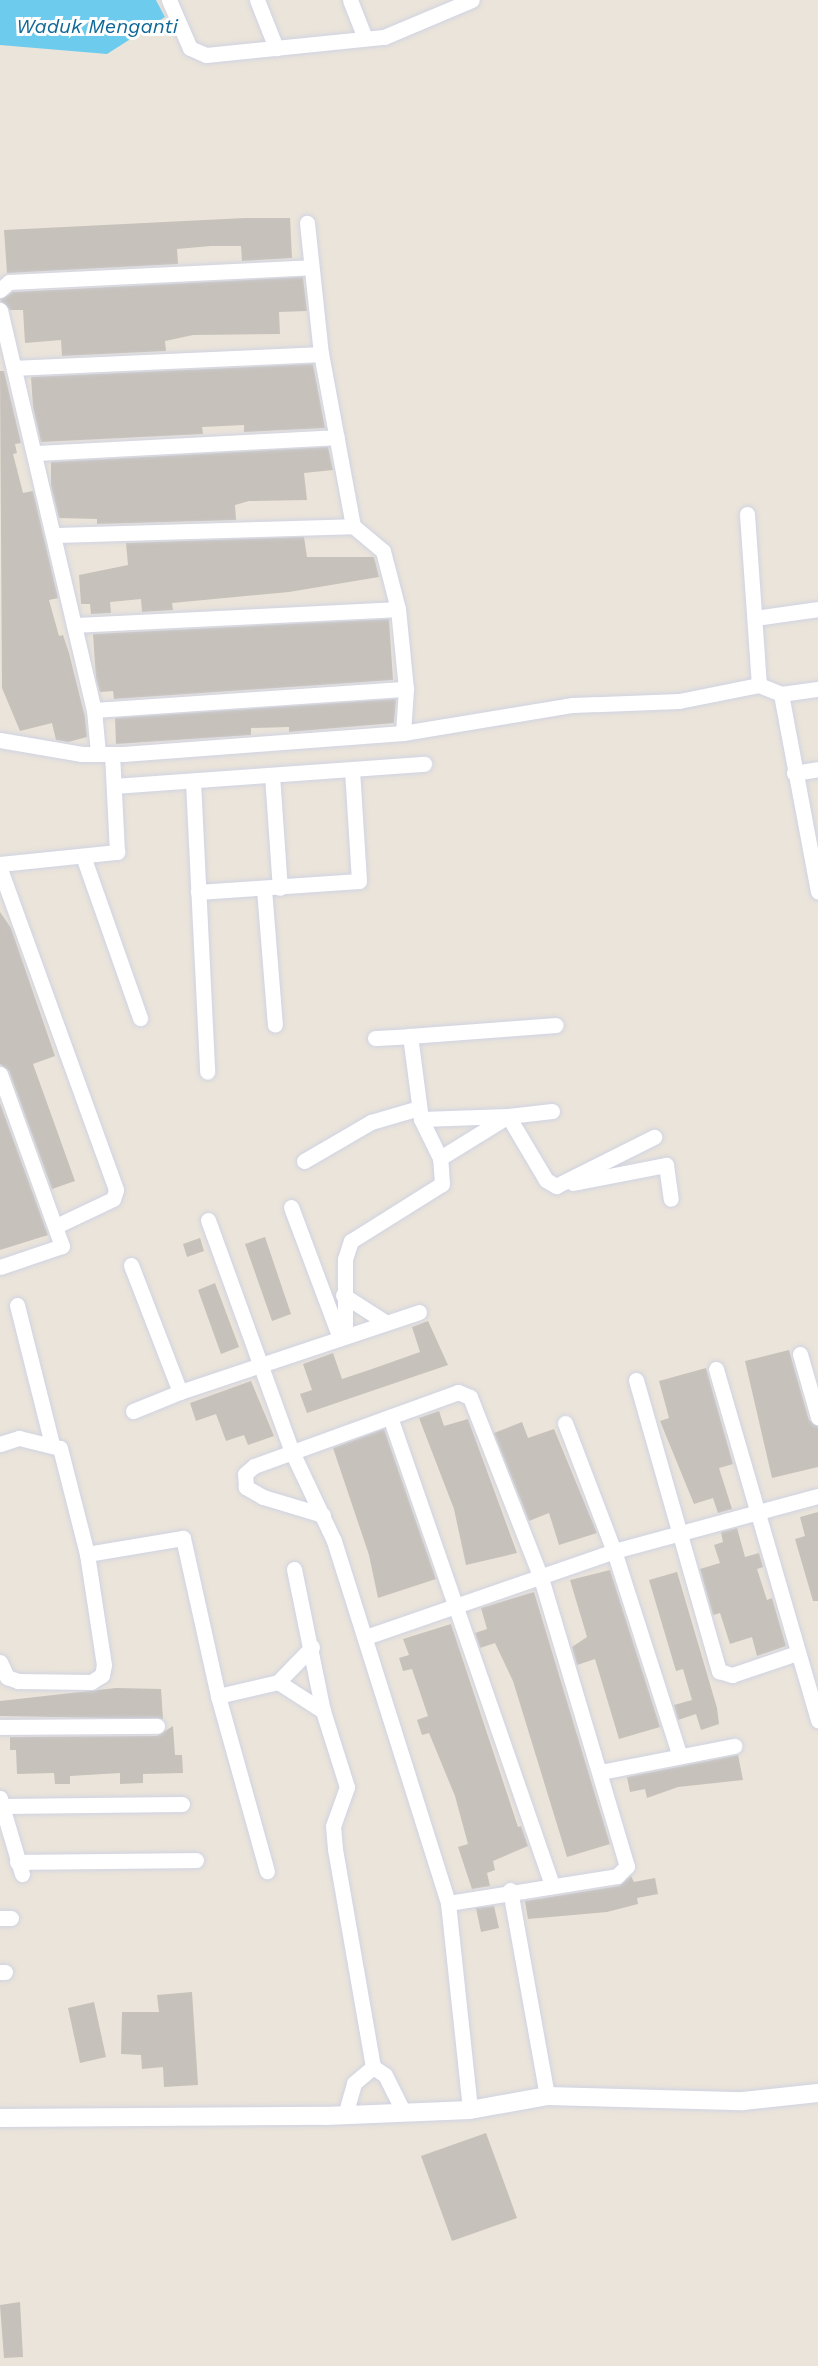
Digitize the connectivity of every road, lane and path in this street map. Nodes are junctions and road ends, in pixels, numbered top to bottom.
1 (169, 0) edge
2 (257, 0) edge
3 (350, 0) edge
4 (471, 0) edge
5 (365, 38) junction
6 (276, 48) junction
7 (307, 223) dead end
8 (311, 267) junction
9 (0, 290) edge
10 (0, 310) edge
11 (321, 354) junction
12 (14, 368) junction
13 (336, 437) junction
14 (35, 453) junction
15 (747, 514) dead end
16 (353, 526) junction
17 (55, 536) junction
18 (398, 609) junction
19 (818, 609) edge
20 (755, 618) junction
21 (74, 625) junction
22 (759, 685) junction
23 (406, 689) junction
24 (818, 689) edge
25 (781, 694) junction
26 (94, 710) junction
27 (403, 733) junction
28 (0, 739) edge
29 (105, 753) junction
30 (424, 764) dead end
31 (352, 769) junction
32 (818, 769) edge
33 (794, 773) junction
34 (272, 775) junction
35 (193, 781) junction
36 (114, 786) junction
37 (813, 852) edge
38 (83, 856) junction
39 (0, 867) edge
40 (280, 888) junction
41 (264, 889) junction
42 (198, 892) junction
43 (818, 892) edge
44 (140, 1018) dead end
45 (275, 1025) dead end
46 (556, 1025) dead end
47 (410, 1036) junction
48 (375, 1038) dead end
49 (207, 1072) dead end
50 (0, 1074) edge
51 (552, 1111) dead end
52 (420, 1114) junction
53 (508, 1116) junction
54 (654, 1137) dead end
55 (440, 1158) junction
56 (304, 1161) dead end
57 (556, 1186) junction
58 (671, 1199) dead end
59 (291, 1207) dead end
60 (208, 1220) dead end
61 (56, 1226) junction
62 (131, 1265) dead end
63 (0, 1267) edge
64 (344, 1295) junction
65 (17, 1305) dead end
66 (419, 1312) dead end
67 (385, 1322) junction
68 (342, 1337) junction
69 (800, 1354) dead end
70 (258, 1363) junction
71 (716, 1369) dead end
72 (636, 1380) dead end
73 (180, 1392) junction
74 (133, 1411) dead end
75 (390, 1417) junction
76 (818, 1417) edge
77 (566, 1423) dead end
78 (0, 1444) edge
79 (52, 1444) junction
80 (292, 1452) junction
81 (818, 1496) edge
82 (759, 1513) junction
83 (323, 1515) junction
84 (672, 1537) junction
85 (614, 1551) junction
86 (87, 1554) junction
87 (294, 1569) dead end
88 (541, 1578) junction
89 (458, 1604) junction
90 (366, 1637) junction
91 (312, 1647) junction
92 (797, 1653) junction
93 (0, 1662) edge
94 (278, 1682) junction
95 (218, 1696) junction
96 (322, 1710) junction
97 (818, 1721) edge
98 (157, 1726) dead end
99 (0, 1727) edge
100 (734, 1746) dead end
101 (680, 1756) junction
102 (601, 1772) junction
103 (1, 1802) edge
104 (182, 1804) dead end
105 (196, 1860) dead end
106 (267, 1871) dead end
107 (551, 1883) junction
108 (510, 1890) junction
109 (448, 1903) junction
110 (373, 2067) junction
111 (818, 2093) edge
112 (548, 2096) junction
113 (470, 2110) junction
114 (403, 2111) junction
115 (345, 2115) junction
116 (0, 2118) edge

1 - 6 street
2 - 6 street
3 - 5 street
4 - 5 street
5 - 6 street
7 - 8 street
8 - 9 street
8 - 11 street
10 - 12 street
11 - 12 street
11 - 13 street
12 - 14 street
13 - 14 street
13 - 16 street
14 - 17 street
15 - 20 street
16 - 17 street
16 - 18 street
17 - 21 street
18 - 21 street
18 - 23 street
19 - 20 street
20 - 22 street
21 - 26 street
22 - 25 street
22 - 27 street
23 - 26 street
23 - 27 street
24 - 25 street
25 - 33 street
26 - 29 street
27 - 29 street
28 - 29 street
29 - 36 street
30 - 31 street
31 - 34 street
31 - 40 street
32 - 33 street
33 - 37 street
34 - 35 street
34 - 40 street
35 - 36 street
35 - 42 street
36 - 38 street
37 - 43 street
38 - 39 street
38 - 44 street
39 - 61 street
40 - 41 street
41 - 42 street
41 - 45 street
42 - 49 street
46 - 47 street
47 - 48 street
47 - 52 street
50 - 61 street
51 - 53 street
52 - 53 street
52 - 55 street
52 - 56 street
53 - 55 street
53 - 57 street
54 - 57 street
55 - 64 street
57 - 58 street
59 - 68 street
60 - 70 street
61 - 63 street
62 - 73 street
64 - 67 street
64 - 68 street
65 - 79 street
66 - 67 street
67 - 68 street
68 - 70 street
69 - 76 street
70 - 73 street
70 - 80 street
71 - 82 street
72 - 84 street
73 - 74 street
75 - 80 street
75 - 88 street
75 - 89 street
77 - 85 street
78 - 79 street
79 - 86 street
80 - 83 street
80 - 83 street
81 - 82 street
82 - 84 street
82 - 92 street
83 - 90 street
84 - 85 street
84 - 92 street
85 - 88 street
85 - 101 street
86 - 93 street
86 - 95 street
87 - 91 street
88 - 89 street
88 - 102 street
89 - 90 street
89 - 107 street
90 - 109 street
91 - 94 street
91 - 96 street
92 - 97 street
94 - 95 street
94 - 96 street
95 - 106 street
96 - 110 street
98 - 99 street
100 - 101 street
101 - 102 street
102 - 107 street
103 - 104 street
103 - 105 street
107 - 108 street
108 - 109 street
108 - 112 street
109 - 113 street
110 - 114 street
110 - 115 street
111 - 112 street
112 - 113 street
113 - 114 street
114 - 115 street
115 - 116 street

